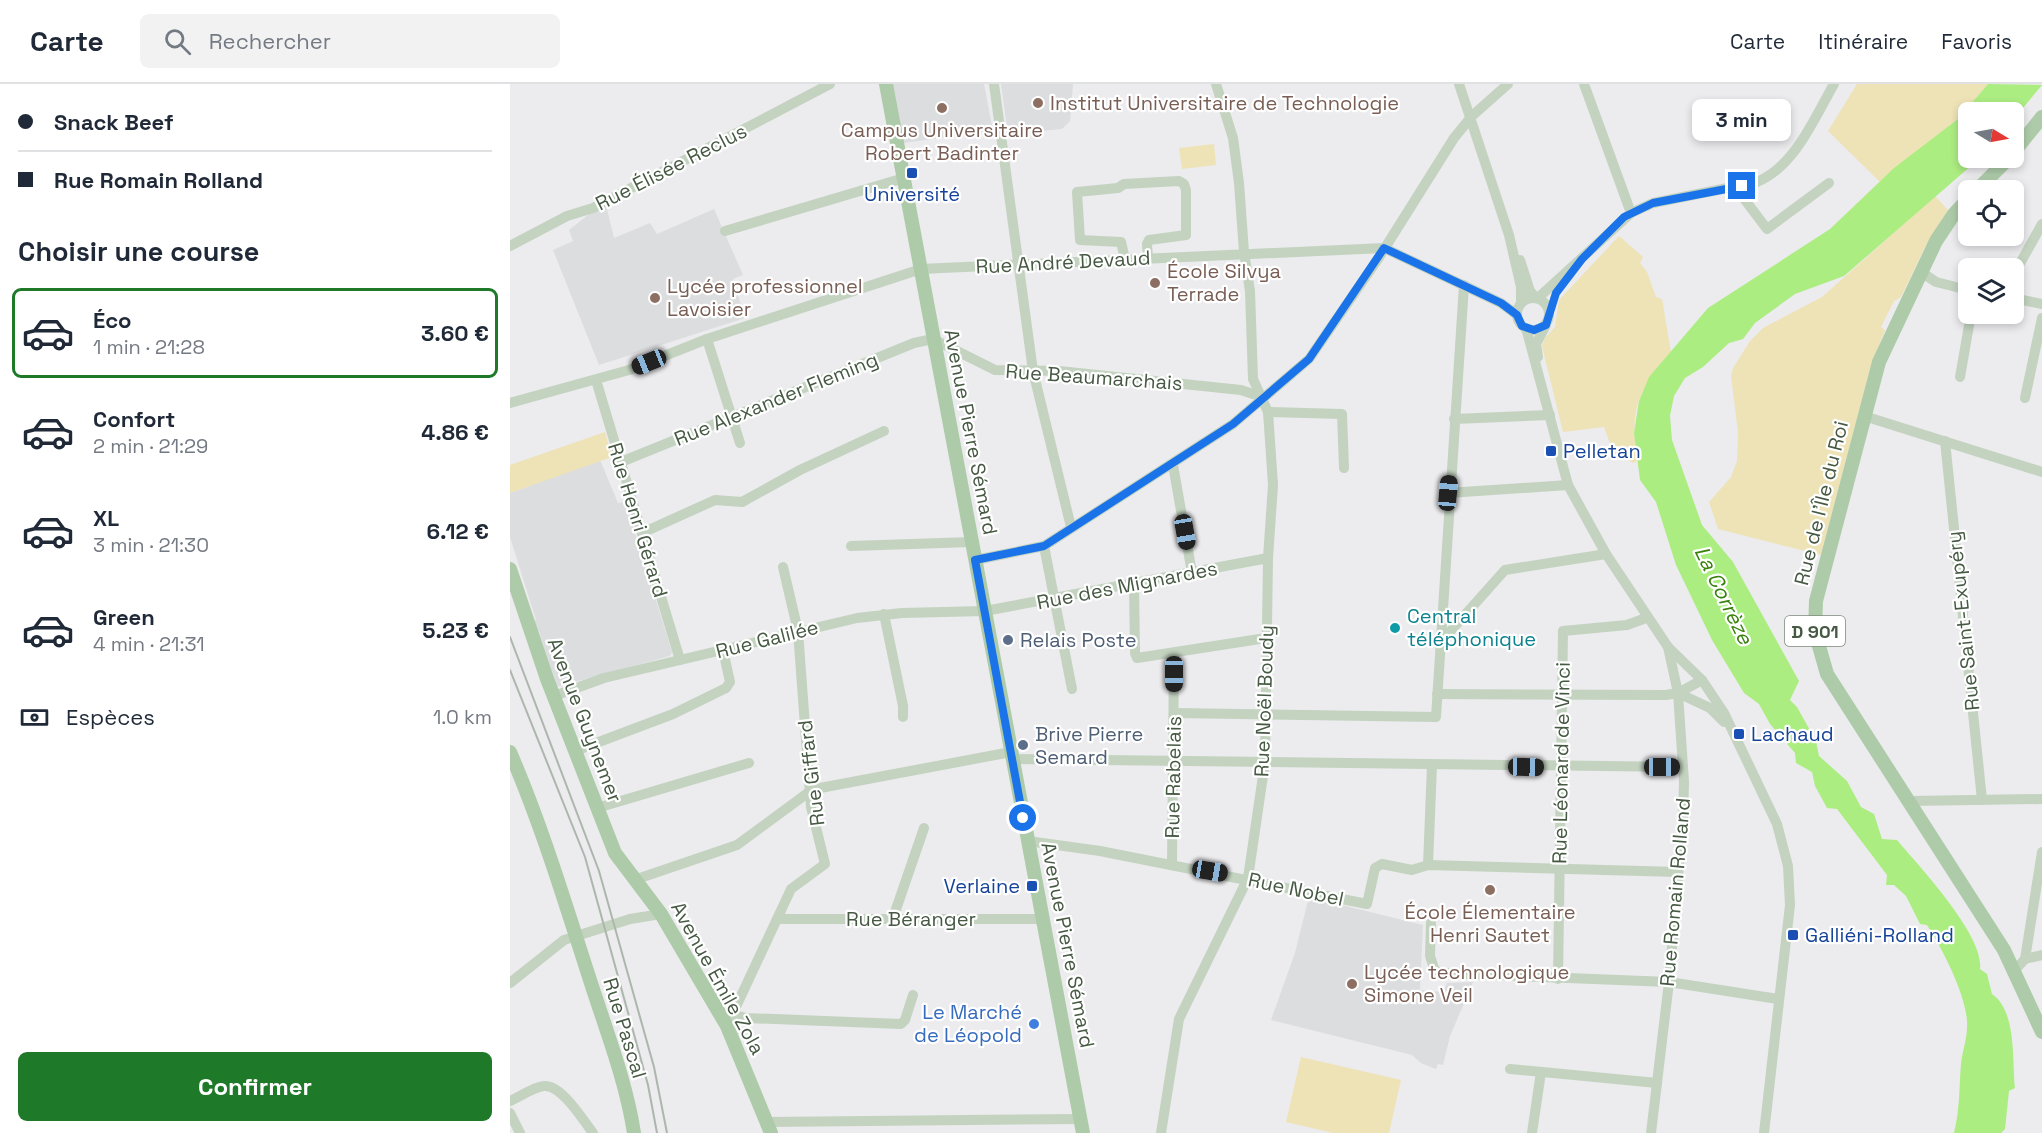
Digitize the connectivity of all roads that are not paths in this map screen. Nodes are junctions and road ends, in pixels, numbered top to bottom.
1 (830, 84) edge
2 (886, 84) edge
3 (994, 84) edge
4 (1216, 84) edge
5 (1460, 84) edge
6 (1508, 84) edge
7 (1584, 84) edge
8 (1834, 84) edge
9 (1472, 116) junction
10 (2042, 117) edge
11 (2024, 139) edge
12 (1999, 168) edge
13 (904, 178) junction
14 (1987, 180) edge
15 (1829, 183) dead end
16 (1742, 186) junction
17 (1958, 209) edge
18 (1631, 213) junction
19 (2042, 224) edge
20 (725, 231) dead end
21 (1509, 235) junction
22 (510, 246) edge
23 (1384, 248) junction
24 (1244, 252) junction
25 (1148, 258) junction
26 (2023, 258) edge
27 (1125, 259) junction
28 (1582, 259) junction
29 (1018, 264) junction
30 (921, 269) junction
31 (1919, 276) junction
32 (1464, 285) junction
33 (1958, 288) edge
34 (1537, 298) junction
35 (2024, 300) edge
36 (2042, 304) edge
37 (1519, 308) junction
38 (1550, 313) junction
39 (2042, 318) edge
40 (1969, 324) edge
41 (1546, 325) junction
42 (1526, 328) junction
43 (707, 339) junction
44 (933, 339) junction
45 (1033, 371) junction
46 (1960, 377) dead end
47 (596, 380) junction
48 (1545, 396) junction
49 (1262, 397) junction
50 (2025, 398) dead end
51 (510, 403) edge
52 (1268, 412) junction
53 (1550, 415) junction
54 (1864, 416) junction
55 (730, 417) junction
56 (1454, 419) junction
57 (884, 431) dead end
58 (1945, 441) junction
59 (740, 442) dead end
60 (621, 462) junction
61 (1173, 465) junction
62 (1344, 468) dead end
63 (2042, 472) edge
64 (1568, 485) junction
65 (1448, 493) junction
66 (1071, 527) junction
67 (642, 533) junction
68 (972, 542) junction
69 (850, 546) dead end
70 (1044, 546) junction
71 (1606, 554) junction
72 (1268, 558) junction
73 (975, 560) junction
74 (783, 567) dead end
75 (510, 569) edge
76 (1192, 573) junction
77 (1134, 585) junction
78 (1054, 599) junction
79 (986, 611) junction
80 (884, 614) junction
81 (1646, 618) junction
82 (798, 632) junction
83 (1266, 638) junction
84 (1439, 644) junction
85 (1668, 647) junction
86 (723, 650) junction
87 (1174, 654) junction
88 (680, 660) junction
89 (1702, 680) junction
90 (1072, 689) dead end
91 (1678, 693) junction
92 (1437, 694) junction
93 (554, 696) junction
94 (1563, 696) junction
95 (1174, 713) junction
96 (1265, 714) junction
97 (903, 717) dead end
98 (1731, 729) junction
99 (575, 750) junction
100 (510, 752) edge
101 (1011, 755) junction
102 (1173, 761) junction
103 (1265, 762) junction
104 (749, 763) dead end
105 (1432, 765) junction
106 (1561, 767) junction
107 (1683, 767) junction
108 (809, 792) junction
109 (2042, 799) edge
110 (1982, 800) junction
111 (1910, 801) junction
112 (597, 808) junction
113 (924, 828) dead end
114 (1028, 841) junction
115 (2042, 852) edge
116 (1172, 864) junction
117 (1428, 866) junction
118 (1559, 869) junction
119 (1678, 872) junction
120 (1248, 878) junction
121 (637, 879) junction
122 (661, 914) junction
123 (893, 918) junction
124 (777, 919) junction
125 (1044, 919) junction
126 (1431, 923) dead end
127 (576, 935) junction
128 (2012, 965) junction
129 (1558, 980) junction
130 (1669, 982) junction
131 (510, 983) edge
132 (913, 995) dead end
133 (1778, 999) junction
134 (731, 1021) junction
135 (2042, 1032) edge
136 (1510, 1068) dead end
137 (1541, 1072) junction
138 (1657, 1083) junction
139 (510, 1101) edge
140 (510, 1113) edge
141 (1082, 1126) edge
142 (769, 1127) edge
143 (520, 1133) edge
144 (593, 1133) edge
145 (634, 1133) edge
146 (1161, 1133) edge
147 (1532, 1133) edge
148 (1651, 1133) edge
149 (1764, 1133) edge

1 - 22 street, Rue Élisée Reclus
2 - 13 main road, Avenue Pierre Sémard
3 - 29 street
4 - 24 street, Rue Noël Boudy
5 - 9 street
6 - 9 street
7 - 18 street
8 - 16 street
9 - 21 street
9 - 23 street
10 - 11 main road
12 - 14 main road
13 - 20 street
13 - 30 main road, Avenue Pierre Sémard
15 - 16 street
16 - 18 street
17 - 31 main road, Rue de l'Île du Roi / D 901
18 - 28 street
19 - 26 street
21 - 34 street
21 - 37 street
23 - 24 street, Rue André Devaud
23 - 32 street
23 - 49 street
24 - 25 street, Rue André Devaud
24 - 49 street, Rue Noël Boudy
25 - 27 street, Rue André Devaud
25 - 27 street
27 - 29 street, Rue André Devaud
28 - 34 street
28 - 38 street
29 - 30 street, Rue André Devaud
29 - 45 street
30 - 43 street, Rue André Devaud
30 - 44 main road, Avenue Pierre Sémard
31 - 33 street
31 - 54 main road, Rue de l'Île du Roi / D 901
32 - 37 street
32 - 56 street
34 - 37 street
34 - 38 street
35 - 36 street
37 - 42 street
38 - 41 street
39 - 50 street
40 - 46 street
41 - 42 street
41 - 48 street, Rue Romain Rolland
42 - 48 street, Rue Romain Rolland
43 - 47 street, Rue André Devaud
43 - 55 street
44 - 45 street, Rue Beaumarchais
44 - 55 street, Rue Alexander Fleming
44 - 68 main road, Avenue Pierre Sémard
45 - 49 street, Rue Beaumarchais
45 - 66 street
47 - 51 street, Rue André Devaud
47 - 60 street, Rue Henri Gérard
48 - 53 street, Rue Romain Rolland
49 - 52 street, Rue Noël Boudy
49 - 61 street
52 - 62 street
52 - 72 street, Rue Noël Boudy
53 - 56 street
53 - 64 street, Rue Romain Rolland
54 - 58 street
54 - 111 main road, Rue de l'Île du Roi / D 901
55 - 59 street
55 - 60 street, Rue Alexander Fleming
56 - 65 street
57 - 67 street
58 - 63 street
58 - 110 street, Rue Saint-Exupéry
60 - 67 street, Rue Henri Gérard
61 - 66 street
61 - 76 street
64 - 65 street
64 - 71 street, Rue Romain Rolland
65 - 84 street
66 - 70 street
67 - 88 street, Rue Henri Gérard
68 - 69 street
68 - 73 main road, Avenue Pierre Sémard
70 - 73 street
70 - 78 street
71 - 81 street, Rue Romain Rolland
71 - 84 street
72 - 76 street, Rue des Mignardes
72 - 83 street, Rue Noël Boudy
73 - 79 main road, Avenue Pierre Sémard
74 - 82 street, Rue Giffard
75 - 93 main road, Avenue Guynemer
76 - 77 street, Rue des Mignardes
77 - 78 street, Rue des Mignardes
77 - 87 street
78 - 79 street, Rue des Mignardes
78 - 90 street
79 - 80 street, Rue Galilée
79 - 101 main road, Avenue Pierre Sémard
80 - 82 street, Rue Galilée
80 - 97 street
81 - 85 street, Rue Romain Rolland
81 - 94 street, Rue Léonard de Vinci
82 - 86 street, Rue Galilée
82 - 108 street, Rue Giffard
83 - 87 street
83 - 96 street, Rue Noël Boudy
84 - 92 street
85 - 89 street
85 - 91 street, Rue Romain Rolland
86 - 88 street, Rue Galilée
86 - 99 street
87 - 95 street, Rue Rabelais
88 - 93 street, Rue Galilée
89 - 91 street
89 - 98 street
91 - 94 street
91 - 98 street
91 - 107 street, Rue Romain Rolland
92 - 94 street
92 - 96 street
93 - 99 main road, Avenue Guynemer
94 - 106 street, Rue Léonard de Vinci
95 - 96 street
95 - 102 street, Rue Rabelais
96 - 103 street, Rue Noël Boudy
98 - 133 street
99 - 112 main road, Avenue Guynemer
100 - 127 main road, Rue Pascal
101 - 102 street
101 - 108 street
101 - 114 main road, Avenue Pierre Sémard
102 - 103 street
102 - 116 street, Rue Rabelais
103 - 105 street
103 - 120 street, Rue Noël Boudy
104 - 112 street
105 - 106 street
105 - 117 street
106 - 107 street
106 - 118 street, Rue Léonard de Vinci
107 - 119 street, Rue Romain Rolland
108 - 121 street
108 - 124 street, Rue Giffard
109 - 110 street
110 - 111 street
111 - 128 main road, Rue de l'Île du Roi / D 901
112 - 121 main road, Avenue Guynemer
113 - 123 street
114 - 116 street, Rue Nobel
114 - 125 main road, Avenue Pierre Sémard
115 - 128 street
116 - 120 street, Rue Nobel
117 - 118 street
117 - 120 street, Rue Nobel
118 - 119 street
118 - 129 street, Rue Léonard de Vinci
119 - 130 street, Rue Romain Rolland
120 - 146 street, Rue Noël Boudy
121 - 122 main road, Avenue Émile Zola
122 - 127 street
122 - 134 main road, Avenue Émile Zola
123 - 124 street, Rue Béranger
123 - 125 street, Rue Béranger
124 - 134 street, Rue Giffard
125 - 141 main road, Avenue Pierre Sémard
126 - 129 street
127 - 131 street
127 - 145 main road, Rue Pascal
128 - 135 main road, Rue de l'Île du Roi / D 901
129 - 130 street
130 - 133 street
130 - 138 street, Rue Romain Rolland
132 - 134 street
133 - 149 street
134 - 142 main road, Avenue Émile Zola
136 - 137 street
137 - 138 street
137 - 147 street
138 - 148 street, Rue Romain Rolland
139 - 144 street
140 - 143 street
141 - 142 street

